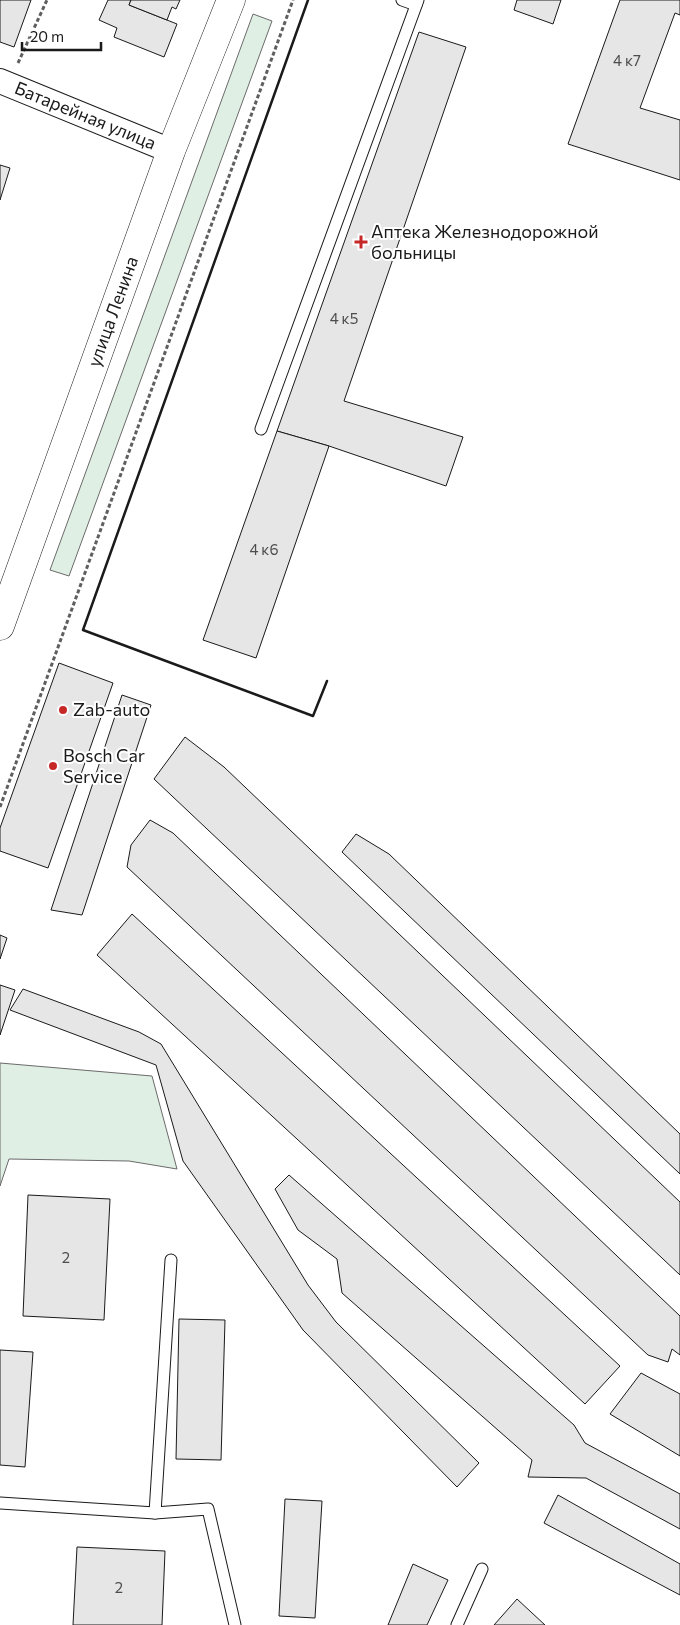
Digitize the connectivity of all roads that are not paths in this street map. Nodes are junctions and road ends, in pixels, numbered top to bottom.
1 (231, 0) edge
2 (402, 0) edge
3 (417, 3) edge
4 (4, 83) edge
5 (171, 151) junction
6 (261, 430) dead end
7 (0, 626) edge
8 (171, 1260) dead end
9 (0, 1503) edge
10 (155, 1513) junction
11 (482, 1569) dead end
12 (235, 1625) edge
13 (456, 1625) edge

1 - 5 main road, улица Ленина
2 - 3 lane
3 - 6 lane
4 - 5 street, Батарейная улица
5 - 7 main road, улица Ленина
8 - 10 lane
9 - 10 lane
10 - 12 lane
11 - 13 lane

